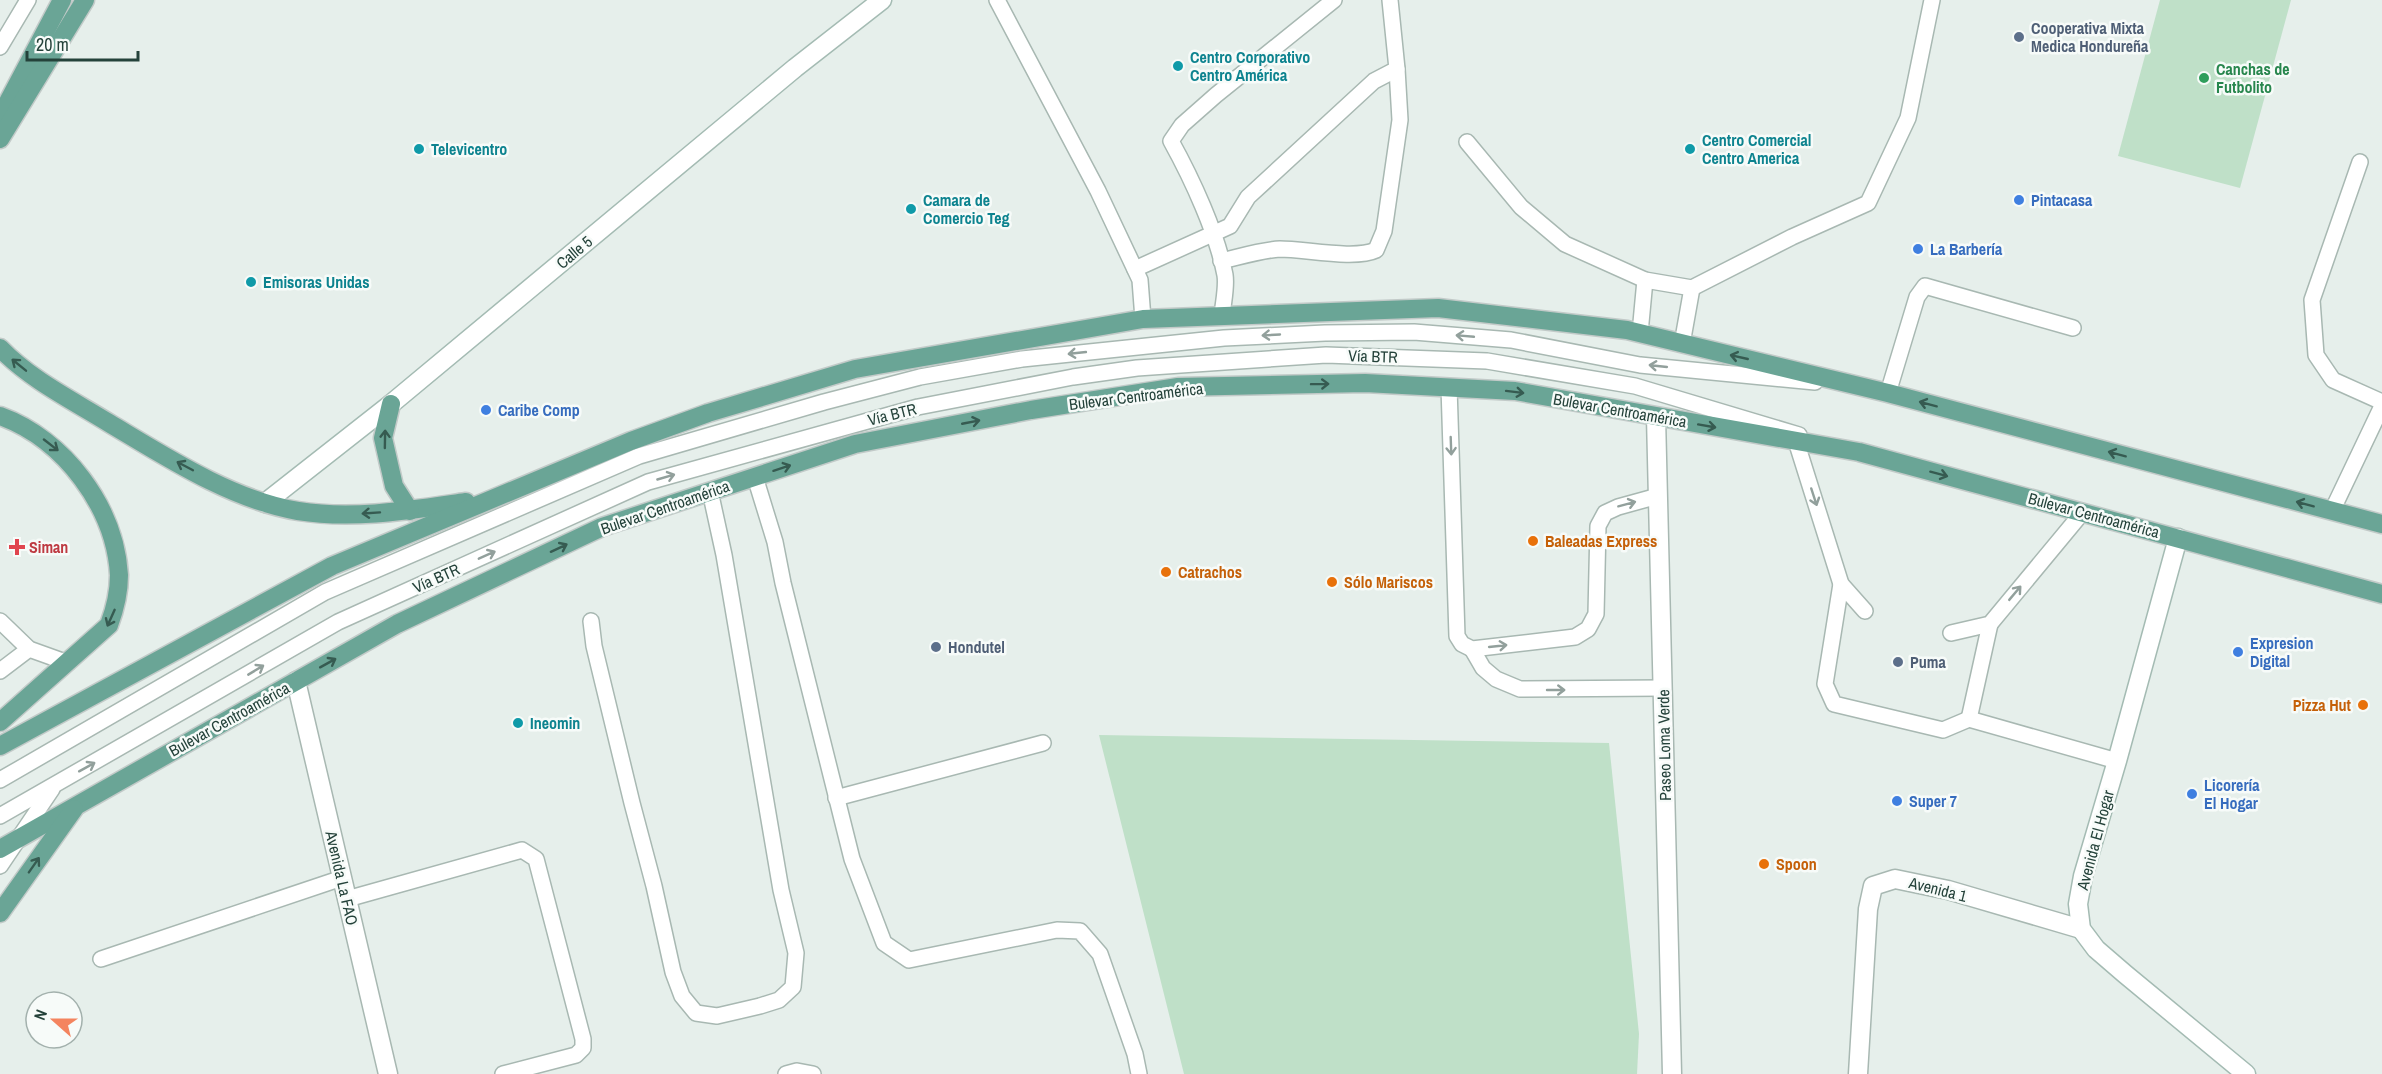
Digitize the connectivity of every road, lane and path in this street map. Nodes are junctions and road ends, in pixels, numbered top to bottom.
1 (28, 0) edge
2 (62, 0) edge
3 (85, 0) edge
4 (882, 0) edge
5 (997, 0) edge
6 (1334, 0) edge
7 (1390, 0) edge
8 (1932, 0) edge
9 (0, 47) edge
10 (1397, 69) junction
11 (0, 117) edge
12 (0, 139) edge
13 (1467, 142) dead end
14 (2361, 162) dead end
15 (1212, 234) junction
16 (1221, 261) junction
17 (1135, 269) junction
18 (1645, 280) junction
19 (1692, 288) junction
20 (1222, 316) junction
21 (1143, 319) junction
22 (2073, 328) dead end
23 (1640, 333) junction
24 (1682, 344) junction
25 (0, 348) edge
26 (1862, 386) junction
27 (1449, 387) junction
28 (1888, 393) junction
29 (391, 404) junction
30 (2382, 404) edge
31 (0, 416) edge
32 (1656, 417) junction
33 (1796, 441) junction
34 (1859, 452) junction
35 (755, 477) junction
36 (710, 492) junction
37 (1658, 496) junction
38 (491, 498) junction
39 (265, 503) junction
40 (410, 511) junction
41 (2332, 511) junction
42 (2082, 513) junction
43 (2382, 524) edge
44 (2178, 538) junction
45 (1841, 584) junction
46 (2382, 594) edge
47 (1865, 611) dead end
48 (0, 621) edge
49 (591, 621) dead end
50 (1990, 624) junction
51 (1951, 633) dead end
52 (29, 649) junction
53 (1472, 649) junction
54 (68, 663) junction
55 (0, 671) edge
56 (296, 681) junction
57 (1663, 688) junction
58 (1969, 719) junction
59 (0, 722) edge
60 (1043, 743) dead end
61 (0, 746) edge
62 (2117, 761) junction
63 (0, 780) edge
64 (53, 786) junction
65 (836, 798) junction
66 (76, 805) junction
67 (0, 816) edge
68 (20, 838) junction
69 (0, 849) edge
70 (0, 866) edge
71 (342, 878) junction
72 (347, 899) junction
73 (0, 913) edge
74 (2081, 929) junction
75 (100, 959) dead end
76 (387, 1074) edge
77 (503, 1074) edge
78 (786, 1074) edge
79 (813, 1074) edge
80 (1139, 1074) edge
81 (1672, 1074) edge
82 (1858, 1074) edge
83 (2246, 1074) edge

1 - 9 lane
2 - 11 main road
3 - 12 main road
4 - 29 street, Calle 5
5 - 17 lane
6 - 15 lane
7 - 10 lane
8 - 19 lane
10 - 15 lane
10 - 16 lane
13 - 18 lane
14 - 30 lane
15 - 16 lane
15 - 17 lane
16 - 20 lane
17 - 21 lane
18 - 19 lane
18 - 23 lane
19 - 24 lane
20 - 21 main road
20 - 23 main road
21 - 38 main road
22 - 28 lane
23 - 24 main road
26 -> 24 main road
39 -> 25 main road
26 - 28 main road
26 -> 63 lane, Vía BTR
27 -> 32 main road, Bulevar Centroamérica
35 -> 27 main road, Bulevar Centroamérica
27 -> 53 lane
41 -> 28 main road
29 - 39 street, Calle 5
40 -> 29 main road
30 - 41 lane
31 -> 54 main road
32 -> 33 main road, Bulevar Centroamérica
32 - 37 street, Paseo Loma Verde
33 - 34 main road, Bulevar Centroamérica
33 -> 45 lane
34 -> 42 main road, Bulevar Centroamérica
64 -> 34 lane, Vía BTR
35 - 36 main road, Bulevar Centroamérica
35 - 65 lane
36 - 49 lane
56 -> 36 main road, Bulevar Centroamérica
53 -> 37 lane
37 - 57 street, Paseo Loma Verde
38 - 40 main road
38 - 61 main road
40 -> 39 main road
41 - 43 main road
42 - 44 main road, Bulevar Centroamérica
50 -> 42 lane
44 - 46 main road, Bulevar Centroamérica
44 - 62 street, Avenida El Hogar
45 - 47 lane
45 - 58 lane
48 - 52 lane
50 - 51 lane
50 - 58 lane
52 - 54 lane
52 - 55 lane
53 -> 57 lane
54 - 59 main road
56 - 66 main road, Bulevar Centroamérica
56 - 71 street, Avenida La FAO
57 - 81 street, Paseo Loma Verde
58 - 62 lane
60 - 65 lane
62 - 74 street, Avenida El Hogar
64 - 67 lane, Vía BTR
64 - 68 lane
65 - 80 lane
66 - 68 main road, Bulevar Centroamérica
73 -> 66 main road
68 - 69 main road, Bulevar Centroamérica
68 - 70 lane
71 - 72 street, Avenida La FAO
71 - 75 lane
72 - 76 street, Avenida La FAO
72 - 77 lane
74 - 82 street, Avenida 1
74 - 83 street
78 - 79 lane

